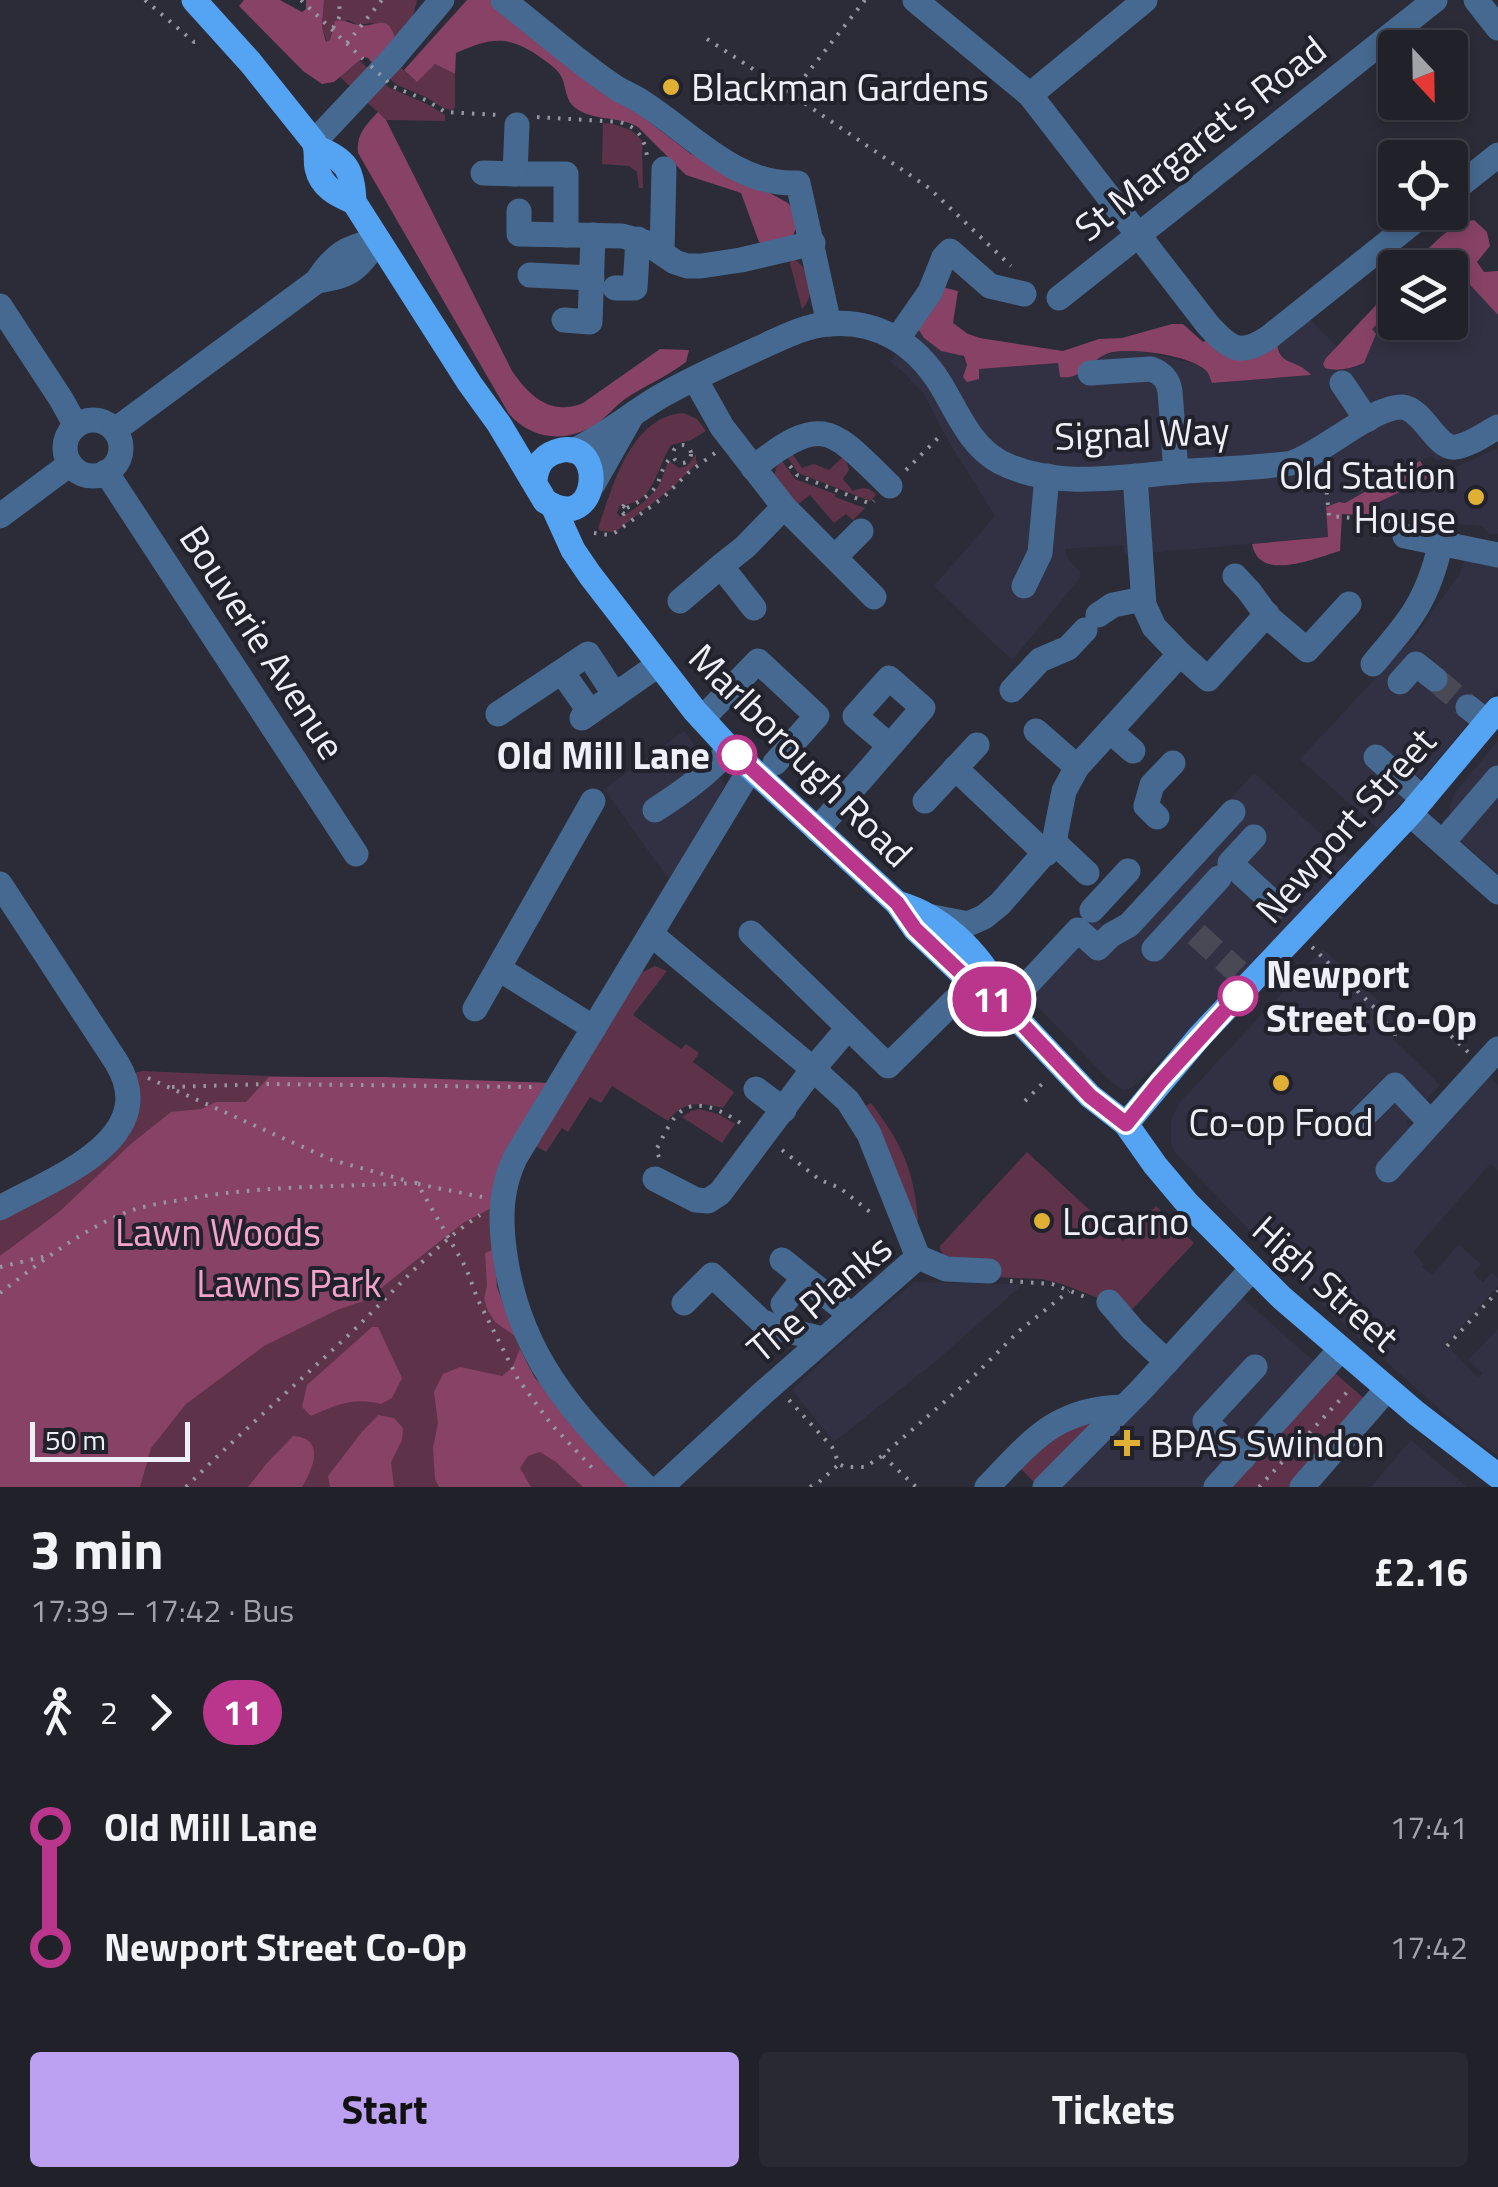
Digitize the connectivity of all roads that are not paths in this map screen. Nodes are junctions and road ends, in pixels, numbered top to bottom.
1 (194, 0) edge
2 (442, 0) edge
3 (502, 0) edge
4 (915, 0) edge
5 (1145, 0) edge
6 (1435, 0) edge
7 (1476, 0) edge
8 (1498, 28) edge
9 (1030, 95) junction
10 (517, 120) road end
11 (315, 145) junction
12 (1498, 155) edge
13 (655, 170) road end
14 (483, 173) dead end
15 (516, 174) junction
16 (1468, 179) edge
17 (519, 210) dead end
18 (1403, 230) edge
19 (566, 235) junction
20 (593, 236) junction
21 (1139, 236) junction
22 (638, 239) junction
23 (378, 240) junction
24 (812, 243) junction
25 (662, 253) junction
26 (530, 275) dead end
27 (1020, 282) road end
28 (600, 284) junction
29 (1059, 298) dead end
30 (0, 306) edge
31 (564, 320) dead end
32 (829, 324) junction
33 (898, 338) junction
34 (1090, 373) dead end
35 (695, 379) junction
36 (1342, 384) dead end
37 (634, 413) junction
38 (1367, 420) junction
39 (500, 424) junction
40 (76, 426) junction
41 (1498, 427) edge
42 (115, 430) junction
43 (567, 450) junction
44 (70, 464) junction
45 (753, 468) junction
46 (106, 472) junction
47 (1176, 472) junction
48 (1047, 476) junction
49 (1135, 476) junction
50 (535, 484) junction
51 (890, 486) dead end
52 (590, 490) junction
53 (553, 506) junction
54 (784, 507) junction
55 (0, 516) edge
56 (861, 531) dead end
57 (1405, 536) road end
58 (1441, 542) junction
59 (1498, 555) edge
60 (834, 557) junction
61 (582, 562) junction
62 (721, 566) junction
63 (1249, 581) dead end
64 (1024, 586) dead end
65 (874, 597) dead end
66 (1144, 599) junction
67 (680, 601) dead end
68 (1348, 604) dead end
69 (754, 608) dead end
70 (1267, 614) junction
71 (1180, 654) junction
72 (1373, 664) dead end
73 (658, 665) junction
74 (562, 672) junction
75 (1435, 679) dead end
76 (1400, 682) dead end
77 (1012, 690) dead end
78 (616, 694) junction
79 (498, 714) dead end
80 (1489, 714) edge
81 (702, 719) junction
82 (1110, 730) junction
83 (1051, 735) dead end
84 (976, 745) dead end
85 (890, 746) dead end
86 (730, 749) junction
87 (1376, 757) dead end
88 (762, 766) junction
89 (1077, 767) junction
90 (955, 768) junction
91 (1498, 778) edge
92 (925, 801) dead end
93 (593, 802) dead end
94 (1416, 806) junction
95 (654, 810) dead end
96 (1233, 812) dead end
97 (1157, 817) dead end
98 (817, 830) junction
99 (1254, 837) dead end
100 (1443, 842) junction
101 (1050, 848) junction
102 (356, 854) dead end
103 (1128, 871) dead end
104 (1219, 878) dead end
105 (0, 884) edge
106 (1498, 892) edge
107 (1267, 897) tunnel mouth
108 (897, 903) junction
109 (932, 918) junction
110 (751, 933) dead end
111 (651, 934) junction
112 (1154, 949) dead end
113 (499, 969) junction
114 (954, 1000) dead end
115 (1006, 1007) junction
116 (475, 1009) dead end
117 (594, 1028) junction
118 (848, 1028) junction
119 (1498, 1049) edge
120 (813, 1069) junction
121 (756, 1089) dead end
122 (784, 1110) junction
123 (1357, 1123) dead end
124 (1126, 1124) junction
125 (1425, 1128) junction
126 (1388, 1170) dead end
127 (655, 1178) road end
128 (0, 1208) edge
129 (918, 1257) junction
130 (782, 1260) dead end
131 (1252, 1269) junction
132 (990, 1271) road end
133 (804, 1278) junction
134 (1098, 1300) road end
135 (684, 1303) dead end
136 (784, 1304) dead end
137 (852, 1315) junction
138 (823, 1339) junction
139 (1340, 1350) junction
140 (1167, 1362) junction
141 (1255, 1367) dead end
142 (1388, 1390) junction
143 (1124, 1408) junction
144 (1243, 1458) junction
145 (1497, 1482) edge
146 (646, 1487) edge
147 (661, 1487) edge
148 (987, 1487) edge
149 (1046, 1487) edge
150 (1216, 1487) edge
151 (1302, 1487) edge

1 - 11 main road
2 - 11 street
3 - 24 street
4 - 9 street
5 - 9 street
6 - 21 street, St Margaret's Road
7 - 8 street
9 - 21 street
10 - 15 street
11 - 23 main road
12 - 16 street
13 - 25 street
14 - 15 street
15 - 19 street
17 - 19 street
18 - 21 street
19 - 20 street
20 - 22 street
20 - 28 street
21 - 29 street, St Margaret's Road
22 - 25 street
22 - 28 street
23 - 39 main road
23 - 42 street
24 - 25 street
24 - 32 street
26 - 28 street
27 - 33 street
28 - 31 street
30 - 40 street
32 - 33 street
32 - 35 street
33 - 48 street, Signal Way
34 - 47 street
35 - 37 street
35 - 45 street
36 - 38 street
37 - 43 street
37 - 52 street
38 - 41 street, Signal Way
38 - 47 street, Signal Way
39 - 43 main road
39 - 50 main road
40 - 42 street
40 - 44 street
42 - 46 street
43 - 50 main road
43 - 52 main road
44 - 46 street
44 - 55 street
45 - 51 street
45 - 54 street
46 - 102 street, Bouverie Avenue
47 - 49 street, Signal Way
48 - 49 street, Signal Way
48 - 64 street
49 - 66 street
50 - 53 main road
52 - 53 main road
52 - 61 main road
53 - 61 main road, Marlborough Road
54 - 60 street
54 - 62 street
56 - 60 street
57 - 58 street
58 - 59 street
58 - 72 street
60 - 65 street
61 - 73 main road, Marlborough Road
62 - 67 street
62 - 69 street
63 - 70 street
66 - 71 street
66 - 77 street
68 - 70 street
70 - 71 street
71 - 82 street
73 - 78 street
73 - 81 main road, Marlborough Road
74 - 78 street
74 - 78 street
74 - 79 street
75 - 76 street
80 - 94 main road, Newport Street
81 - 86 main road, Marlborough Road
81 - 88 street
82 - 89 street
82 - 97 street
83 - 89 street
84 - 90 street
85 - 98 street
86 - 88 main road, Marlborough Road
86 - 95 street
87 - 94 street
88 - 98 main road, Marlborough Road
88 - 111 street
89 - 101 street
90 - 92 street
90 - 101 street
91 - 100 street
93 - 113 street
94 - 100 street
94 - 124 main road, Newport Street
96 - 115 street
98 - 108 main road, Marlborough Road
99 - 107 street
100 - 106 street
101 - 103 street
101 - 109 street
104 - 112 street
105 - 128 street
108 - 109 main road, Marlborough Road
108 - 115 main road, Marlborough Road
109 - 115 main road, Marlborough Road
110 - 118 street
111 - 117 street
111 - 120 street
113 - 116 street
113 - 117 street
114 - 118 street
115 - 124 main road, Marlborough Road
117 - 146 street
118 - 120 street
119 - 125 street
120 - 122 street
120 - 129 street
121 - 122 street
122 - 127 street
123 - 125 street
124 - 131 main road, High Street
125 - 126 street
129 - 132 street, The Planks
129 - 137 street, The Planks
130 - 133 street
131 - 139 main road, High Street
131 - 140 street
133 - 136 street
133 - 137 street
134 - 140 street
135 - 138 street
137 - 138 street, The Planks
138 - 147 street, The Planks
139 - 142 main road, High Street
139 - 144 street
140 - 143 street
141 - 144 street
142 - 145 main road, High Street
142 - 151 street
143 - 148 street
143 - 149 street
144 - 150 street

